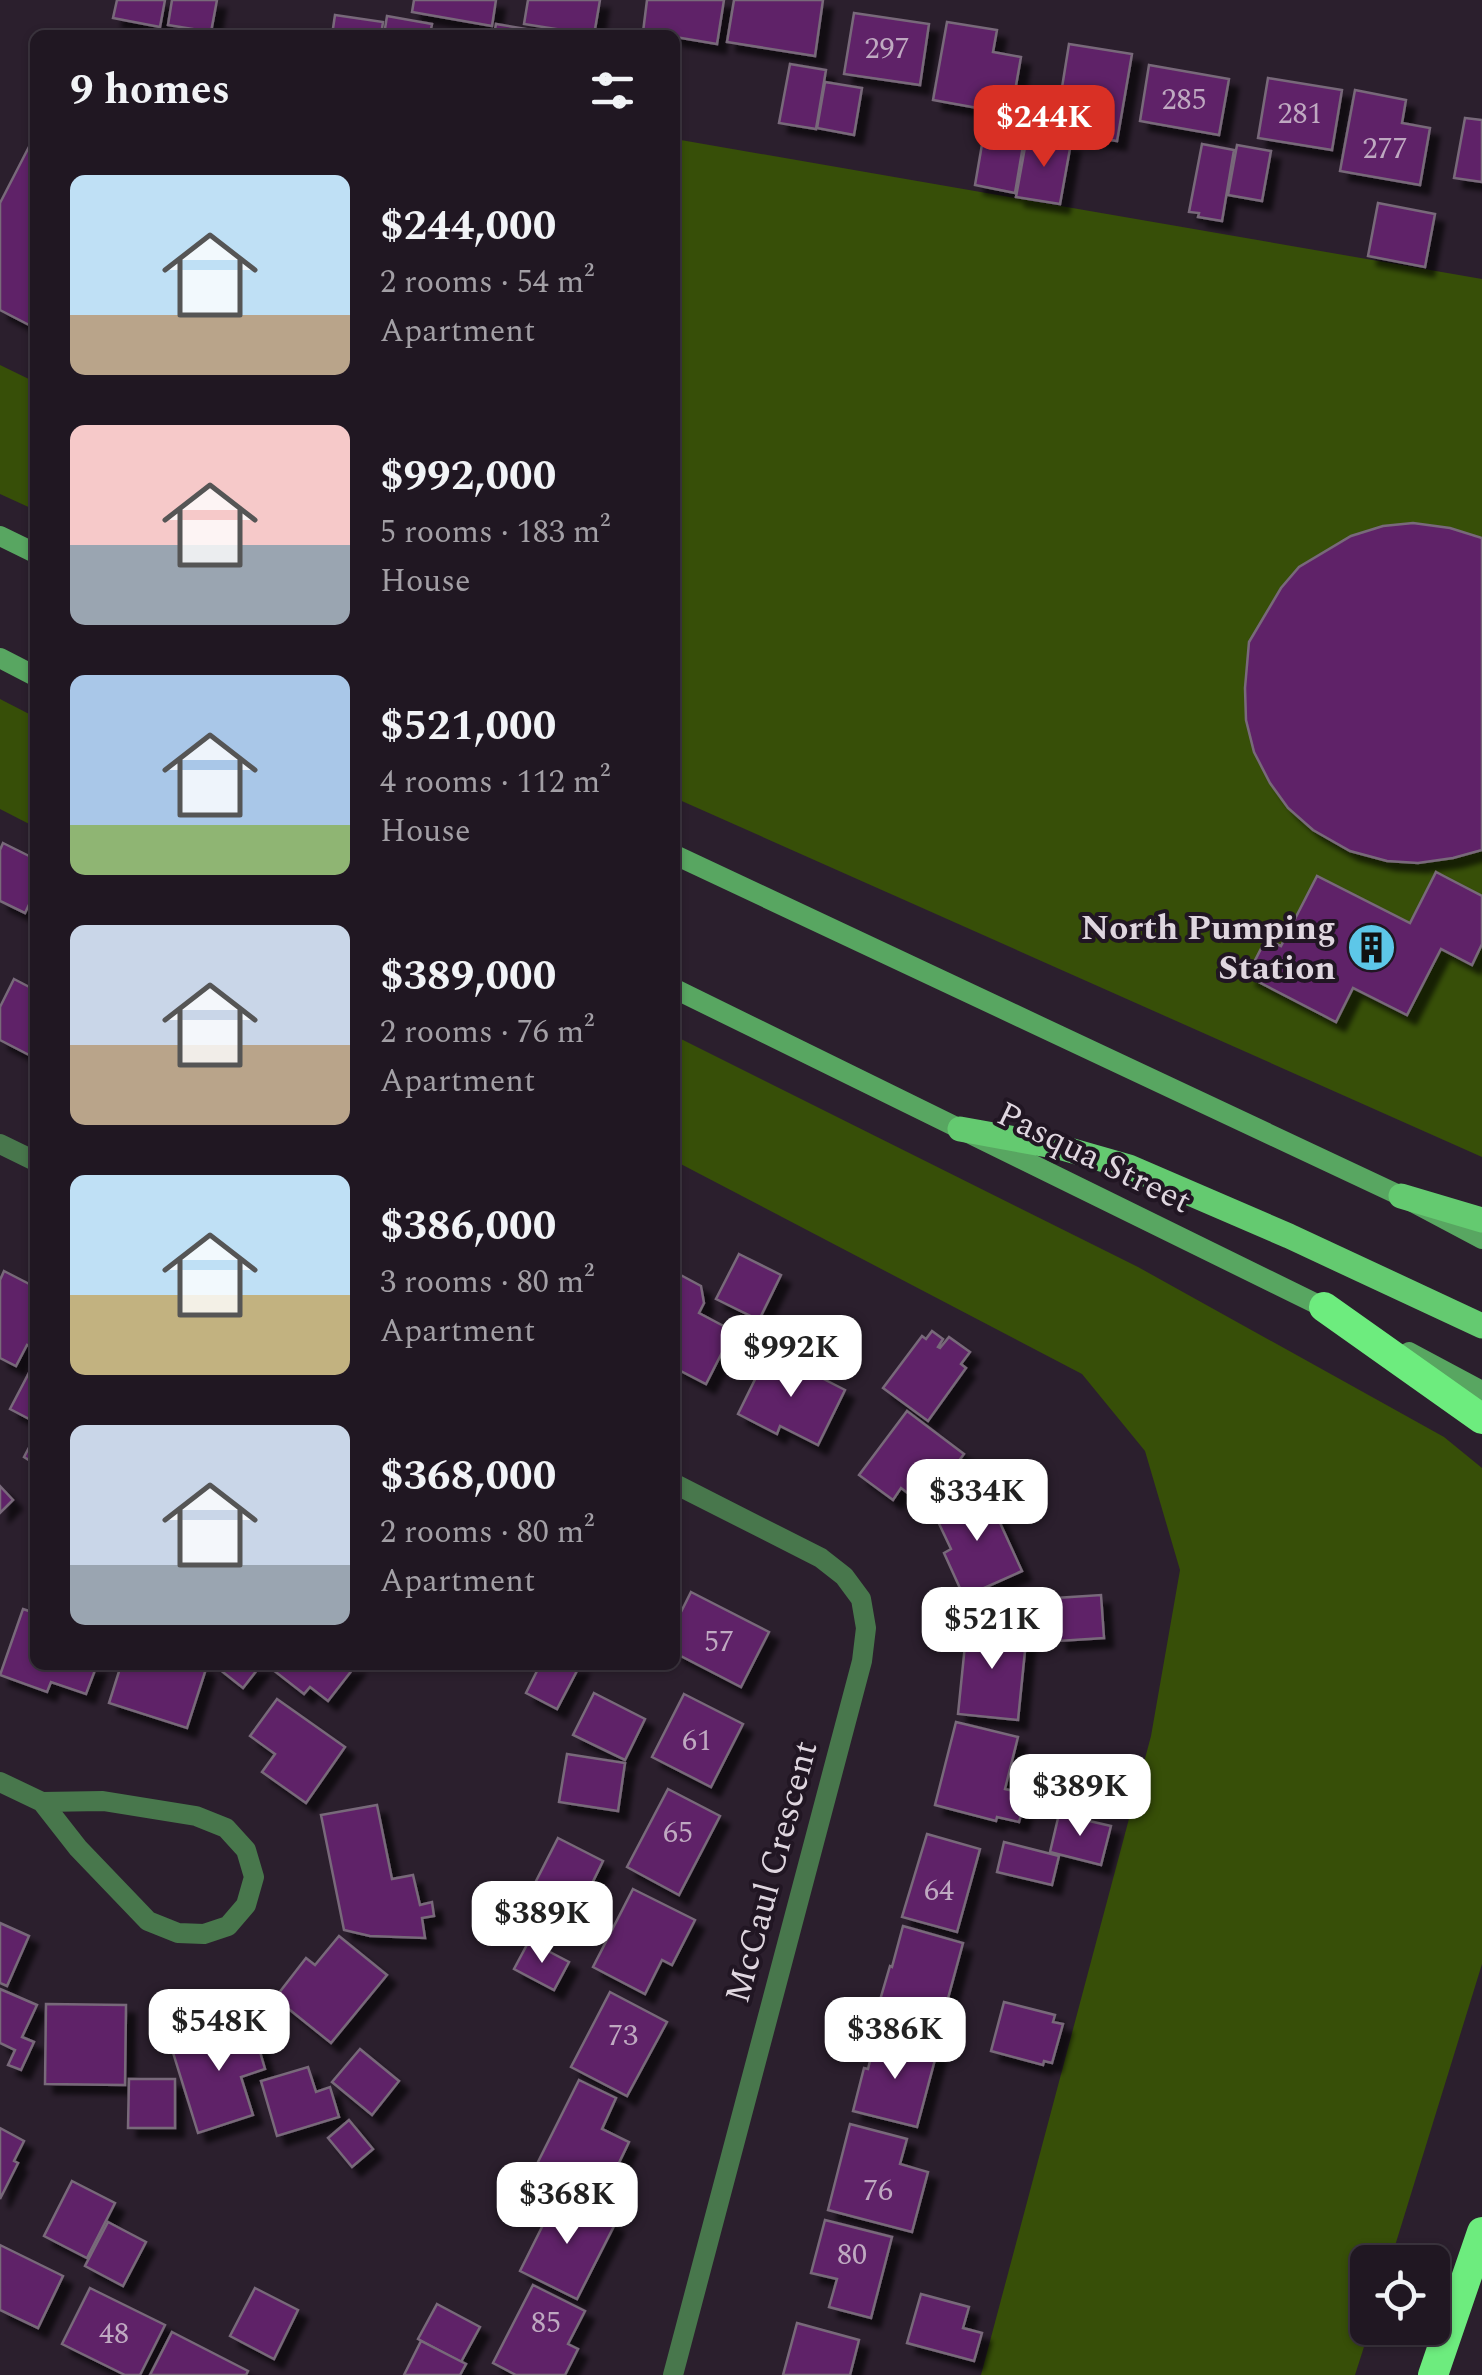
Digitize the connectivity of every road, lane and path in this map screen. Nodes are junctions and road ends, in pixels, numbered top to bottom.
1 (0, 536) edge
2 (30, 551) edge
3 (0, 658) edge
4 (30, 673) edge
5 (680, 857) edge
6 (680, 991) edge
7 (960, 1129) junction
8 (0, 1144) edge
9 (30, 1159) edge
10 (1401, 1196) junction
11 (1482, 1220) edge
12 (1482, 1238) edge
13 (1324, 1307) junction
14 (1482, 1326) edge
15 (1482, 1392) edge
16 (1482, 1420) edge
17 (680, 1487) edge
18 (0, 1782) edge
19 (42, 1802) junction
20 (1482, 2232) edge
21 (673, 2375) edge
22 (1433, 2375) edge

1 - 2 main road
3 - 4 main road
5 - 10 main road
6 - 7 main road, Pasqua Street
7 - 13 main road, Pasqua Street
7 - 14 main road
8 - 9 street
10 - 11 main road
10 - 12 main road
13 - 15 main road, Pasqua Street
13 - 16 highway
17 - 21 street, McCaul Crescent
18 - 19 street
19 - 19 street
20 - 22 highway

